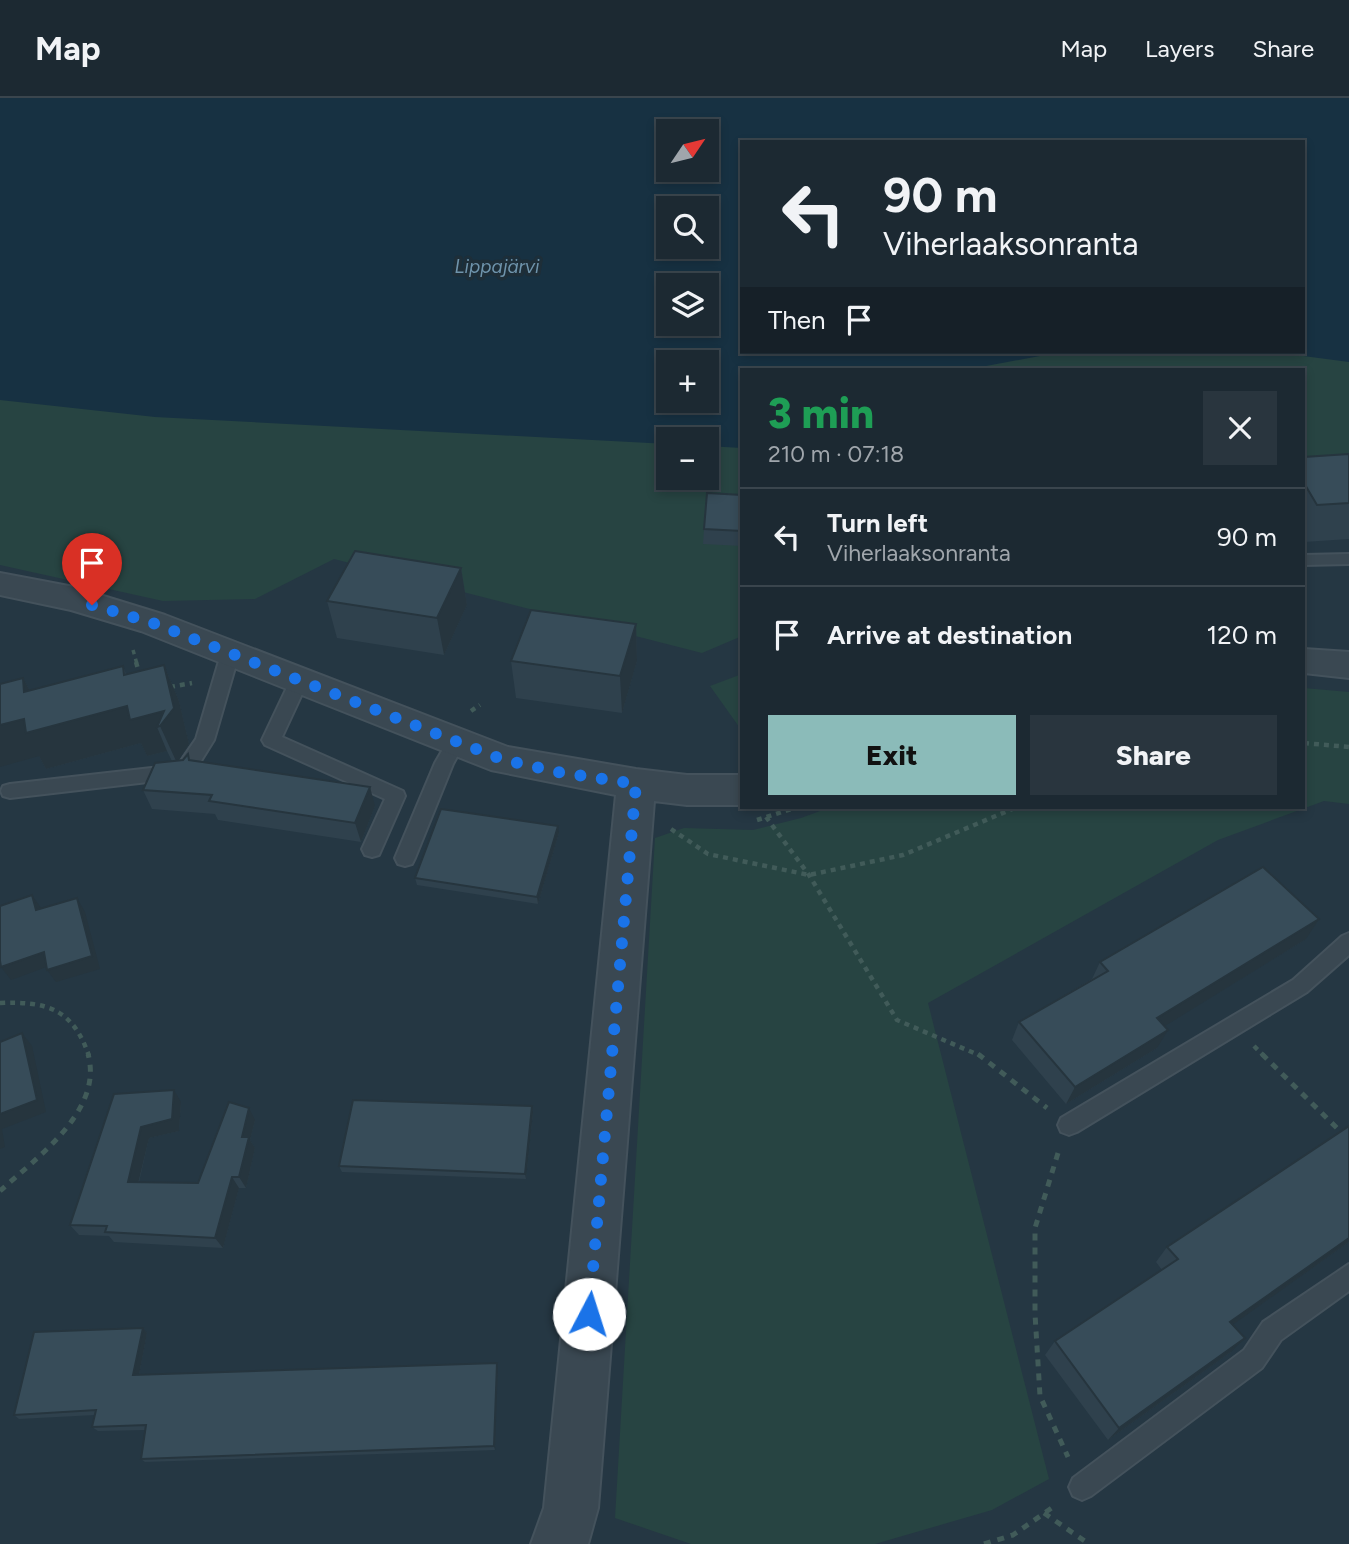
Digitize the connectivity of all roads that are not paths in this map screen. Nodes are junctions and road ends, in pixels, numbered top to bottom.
1 (1349, 559) edge
2 (1305, 560) edge
3 (0, 584) edge
4 (1305, 661) edge
5 (228, 666) junction
6 (1349, 666) edge
7 (299, 681) junction
8 (456, 743) junction
9 (636, 784) junction
10 (740, 790) edge
11 (10, 791) dead end
12 (372, 849) dead end
13 (405, 858) dead end
14 (1349, 942) edge
15 (1069, 1125) road end
16 (1349, 1276) edge
17 (1082, 1487) road end
18 (558, 1544) edge

1 - 2 lane
3 - 5 street
4 - 6 street
5 - 7 street
5 - 11 lane
7 - 8 street
7 - 12 lane
8 - 9 street
8 - 13 lane
9 - 10 street
9 - 18 street
14 - 15 lane
16 - 17 lane

